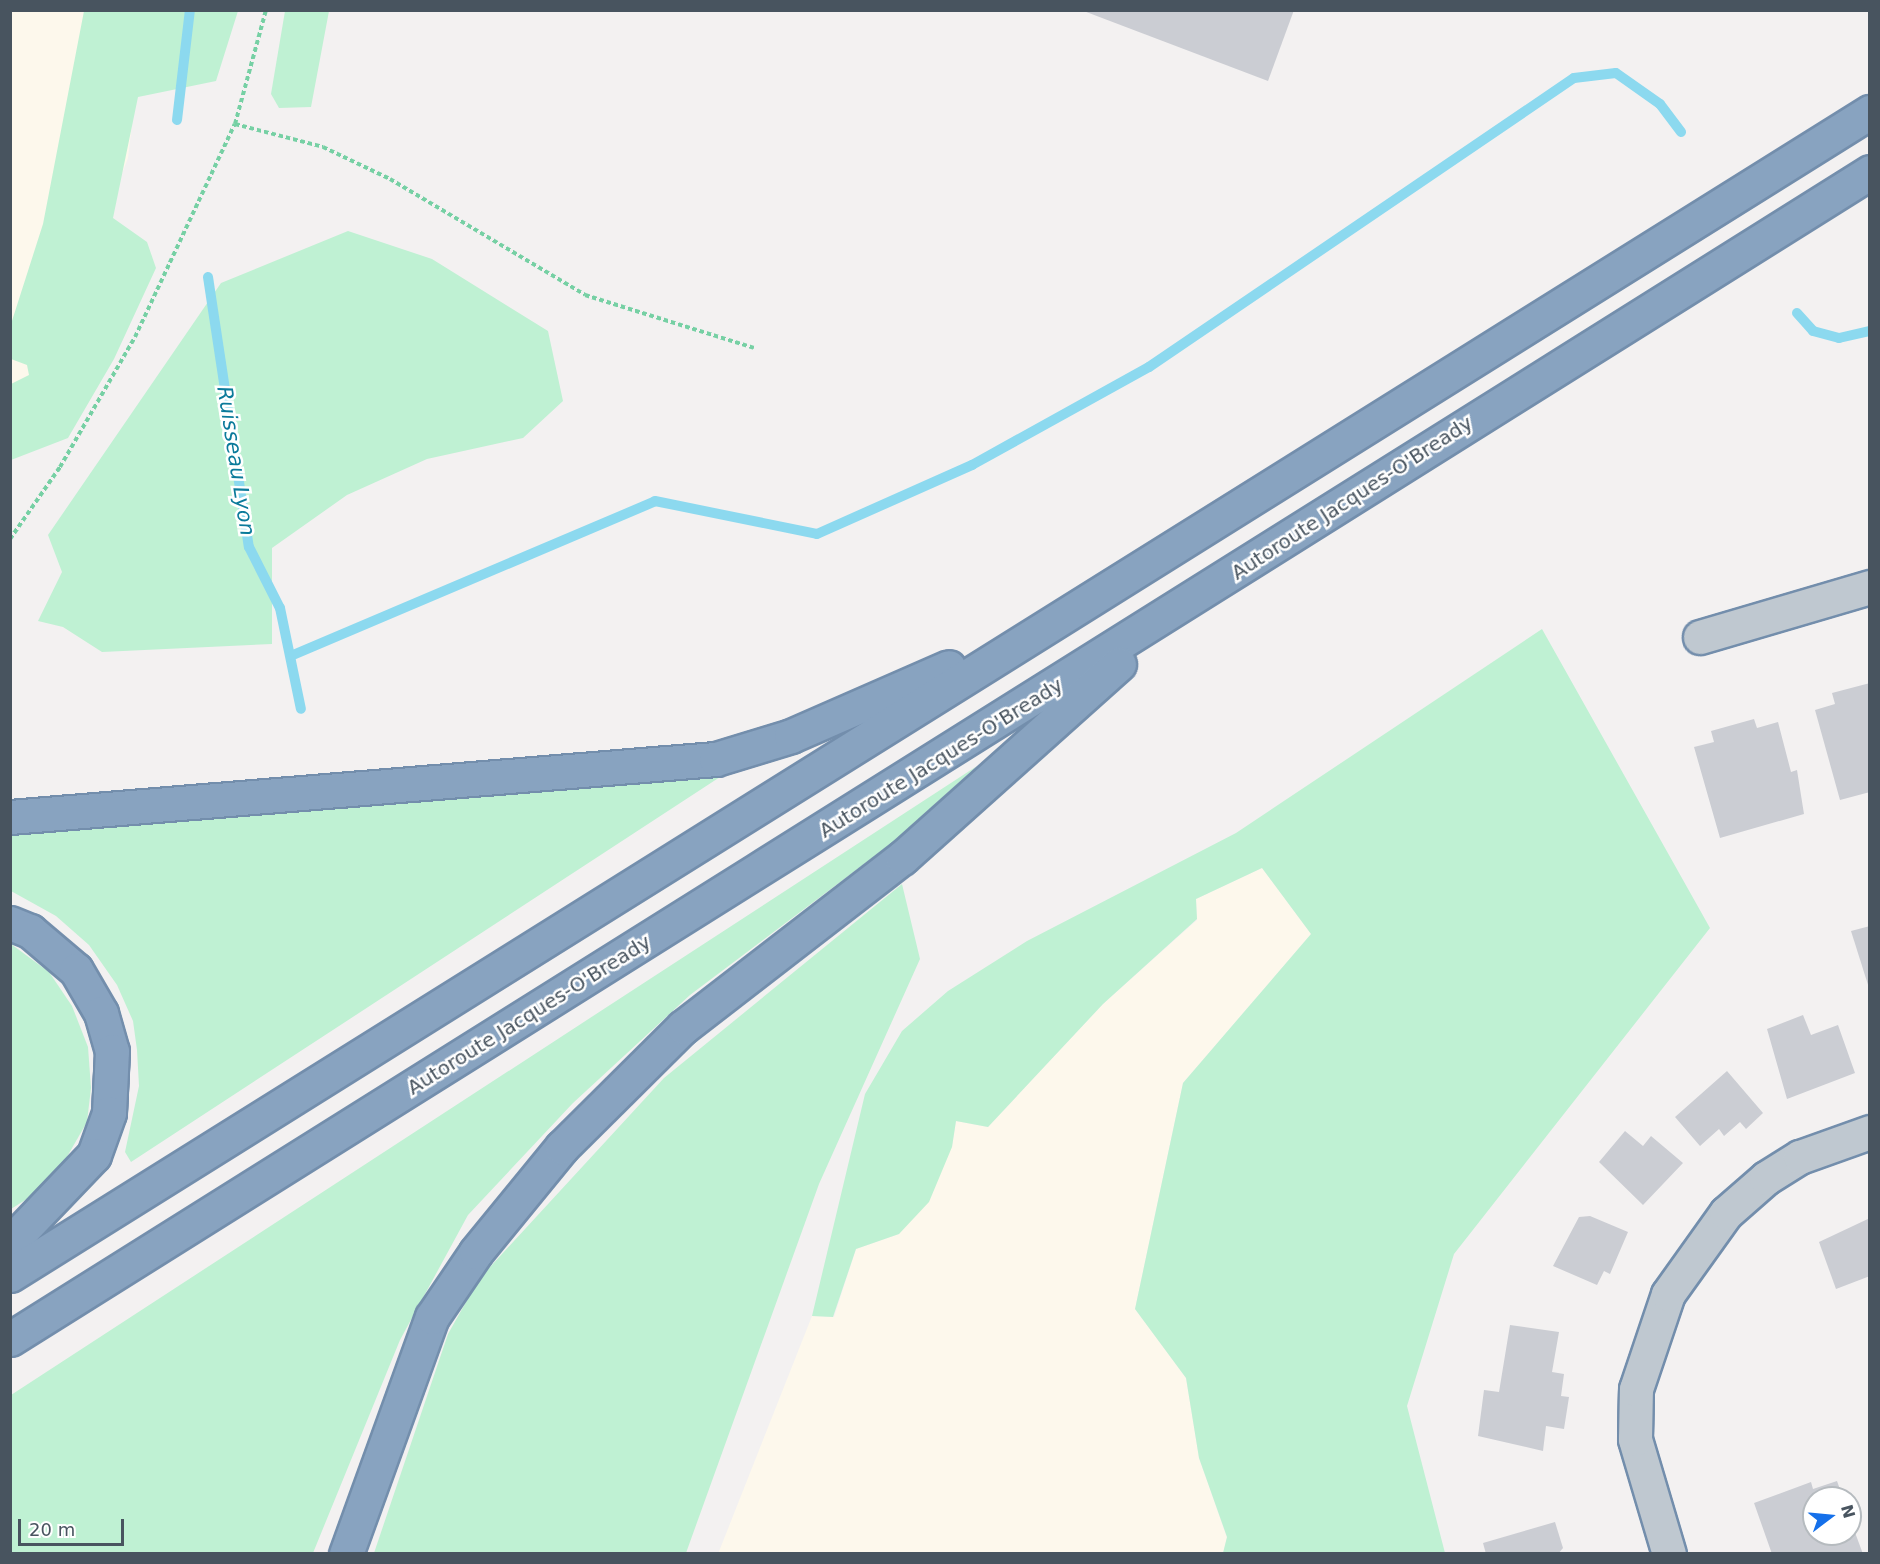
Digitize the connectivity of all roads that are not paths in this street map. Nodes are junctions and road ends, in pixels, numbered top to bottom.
1 (1869, 112) edge
2 (1869, 172) edge
3 (1869, 587) edge
4 (1188, 603) junction
5 (1065, 615) junction
6 (1700, 637) dead end
7 (10, 817) edge
8 (10, 923) edge
9 (1869, 1132) edge
10 (10, 1243) edge
11 (10, 1275) edge
12 (10, 1339) edge
13 (346, 1554) edge
14 (1669, 1554) edge

1 - 5 highway
2 - 4 highway, Autoroute Jacques-O'Bready
3 - 6 street
4 - 12 highway, Autoroute Jacques-O'Bready
4 - 13 highway
5 - 7 highway
5 - 11 highway
8 - 10 highway
9 - 14 street

